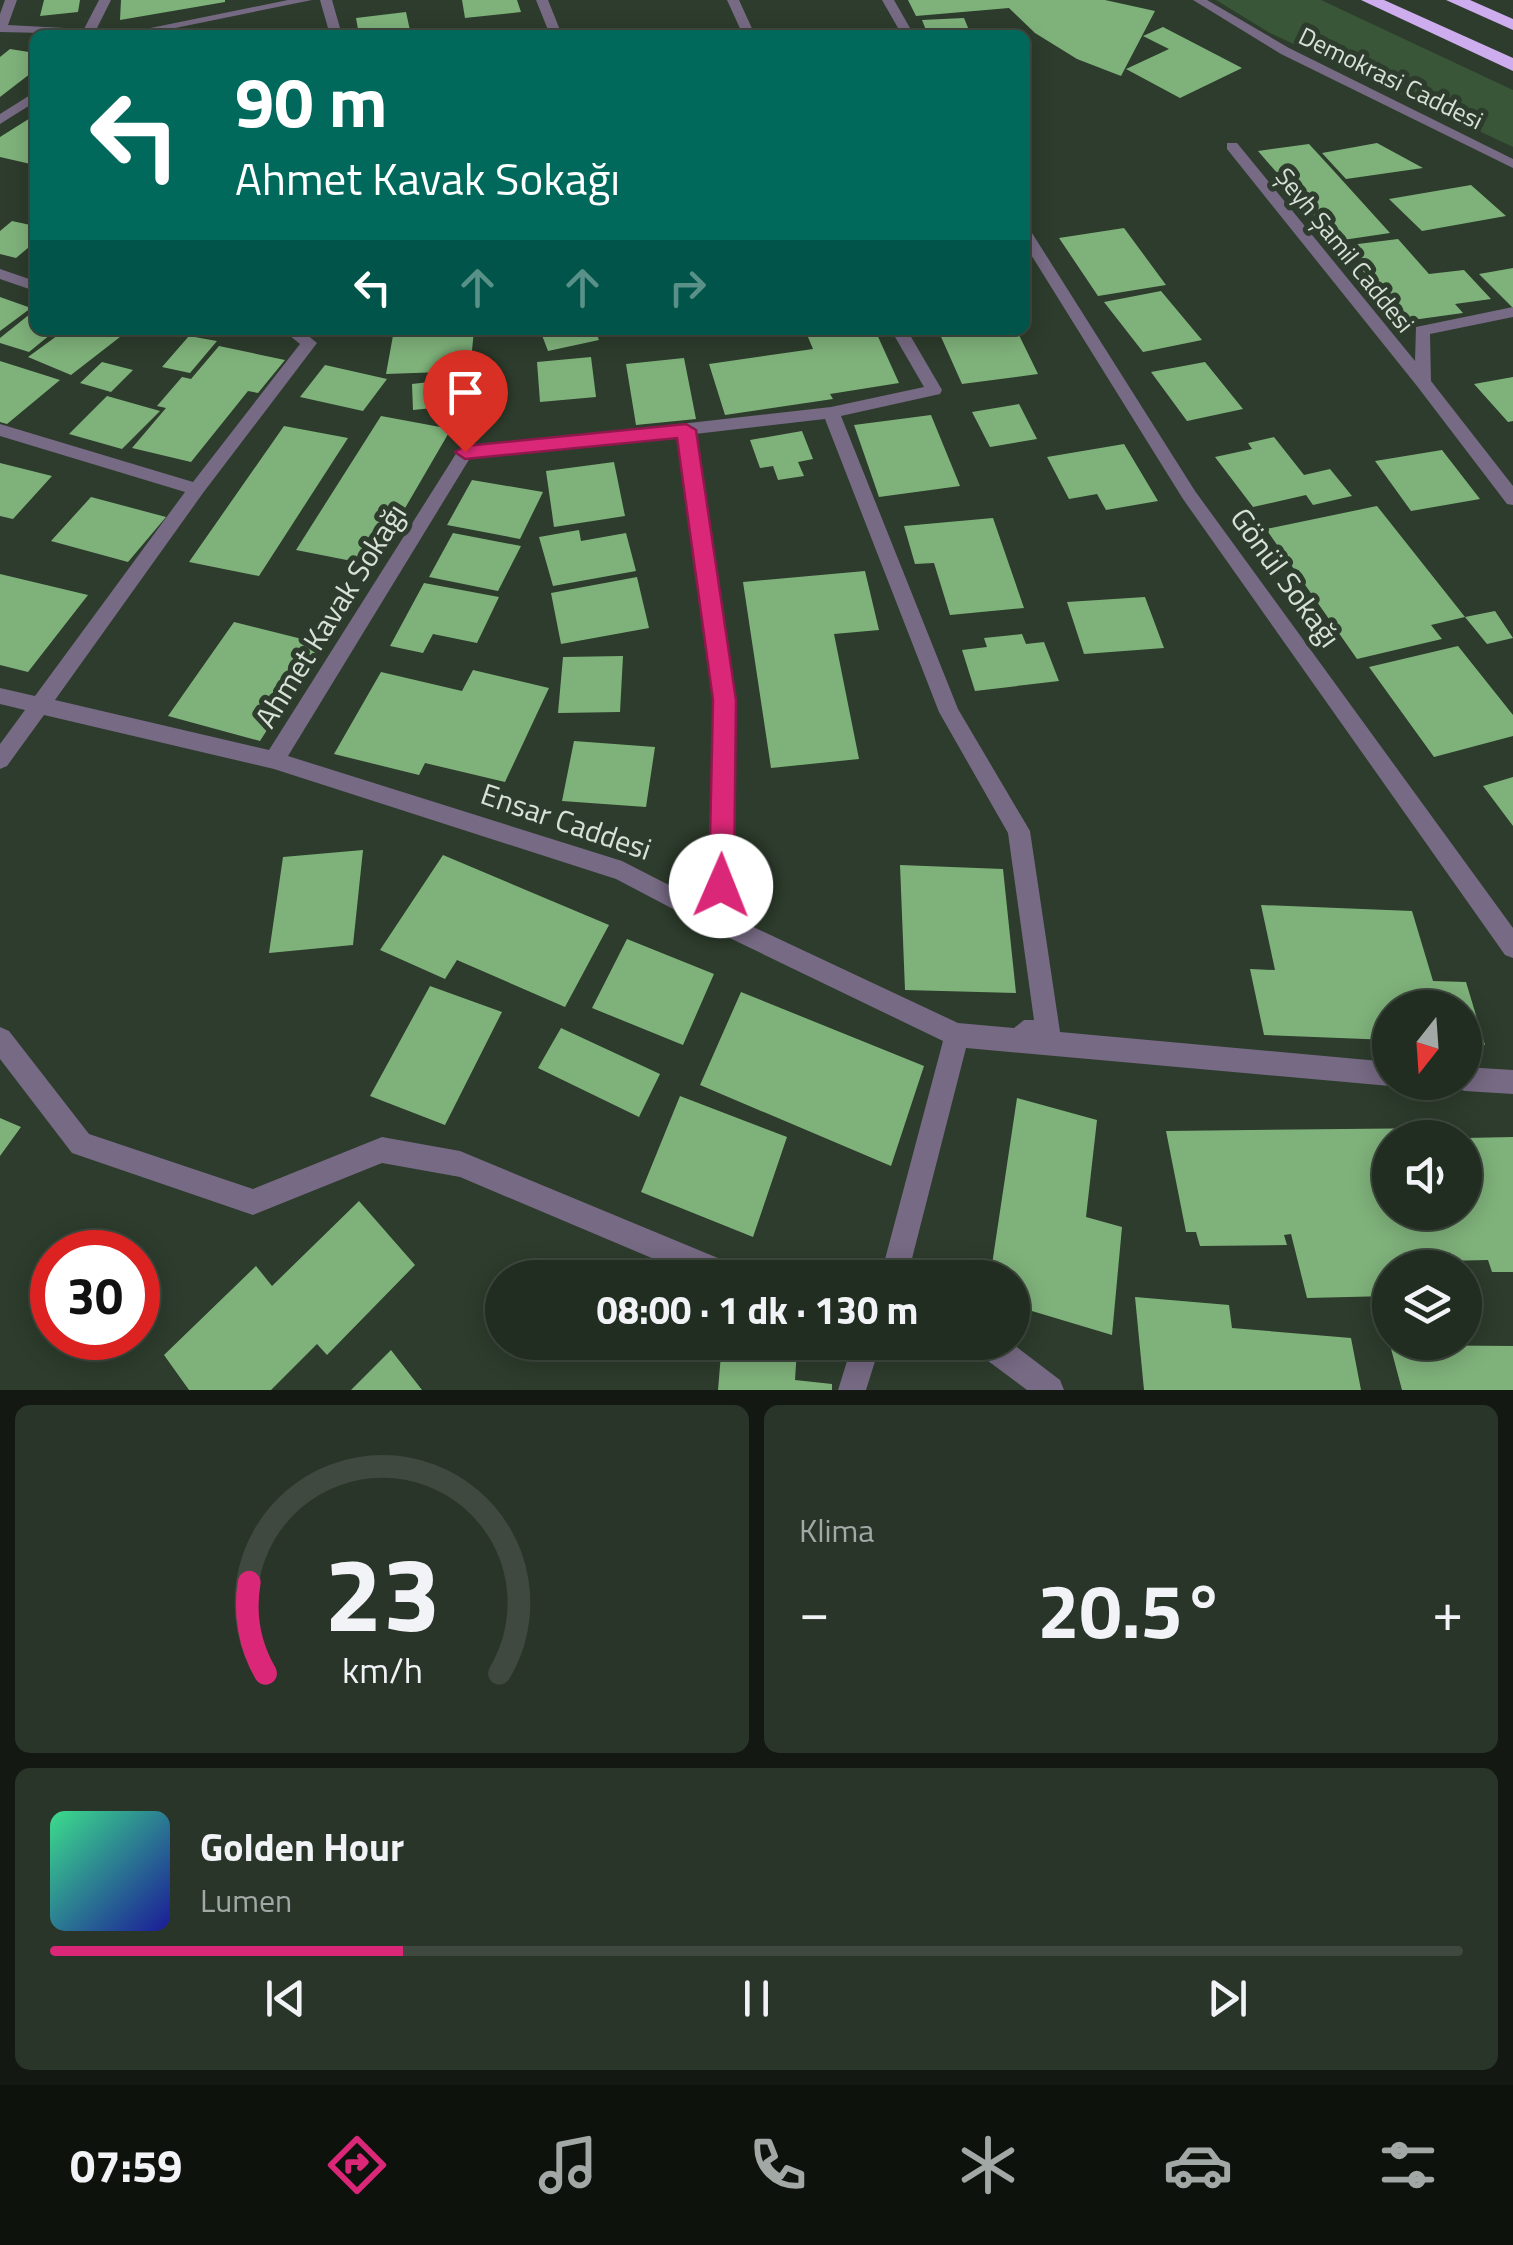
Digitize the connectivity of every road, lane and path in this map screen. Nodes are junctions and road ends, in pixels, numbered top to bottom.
1 (11, 0) edge
2 (105, 0) edge
3 (306, 0) edge
4 (326, 0) edge
5 (542, 0) edge
6 (734, 0) edge
7 (888, 0) edge
8 (1200, 0) edge
9 (1370, 0) edge
10 (1456, 0) edge
11 (1513, 25) edge
12 (0, 28) edge
13 (44, 30) edge
14 (90, 30) edge
15 (149, 30) edge
16 (335, 30) edge
17 (554, 30) edge
18 (747, 30) edge
19 (905, 30) edge
20 (1513, 65) edge
21 (30, 99) edge
22 (0, 120) edge
23 (1232, 146) dead end
24 (1513, 164) edge
25 (1030, 241) edge
26 (0, 274) edge
27 (30, 284) edge
28 (1513, 312) edge
29 (298, 335) edge
30 (902, 335) edge
31 (1423, 382) junction
32 (831, 413) junction
33 (0, 430) edge
34 (686, 430) junction
35 (197, 489) junction
36 (1513, 498) edge
37 (0, 696) edge
38 (41, 706) junction
39 (0, 760) edge
40 (274, 760) junction
41 (721, 923) junction
42 (1513, 947) edge
43 (958, 1035) junction
44 (0, 1039) edge
45 (1372, 1072) edge
46 (1482, 1080) edge
47 (1513, 1082) edge
48 (689, 1260) edge
49 (899, 1260) edge
50 (861, 1360) edge
51 (1010, 1360) edge
52 (852, 1390) edge
53 (1050, 1390) edge

1 - 12 street
2 - 14 street
3 - 15 street
4 - 16 street
5 - 17 street
6 - 18 street
7 - 19 street
8 - 24 street, Demokrasi Caddesi
9 - 20 highway
10 - 11 highway
12 - 13 street
21 - 22 street
23 - 31 street, Şeyh Şamil Caddesi
25 - 42 street, Gönül Sokağı
26 - 27 street
28 - 31 street
29 - 35 street
30 - 32 street, Ahmet Kavak Sokağı
31 - 36 street, Şeyh Şamil Caddesi
32 - 34 street, Ahmet Kavak Sokağı
32 - 43 street
33 - 35 street
34 - 40 street, Ahmet Kavak Sokağı
34 - 41 street
35 - 38 street
37 - 38 street, Ensar Caddesi
38 - 39 street
38 - 40 street, Ensar Caddesi
40 - 41 street, Ensar Caddesi
41 - 43 street, Ensar Caddesi
43 - 45 street, Ensar Caddesi
43 - 49 street
44 - 48 street
46 - 47 street
50 - 52 street
51 - 53 street

